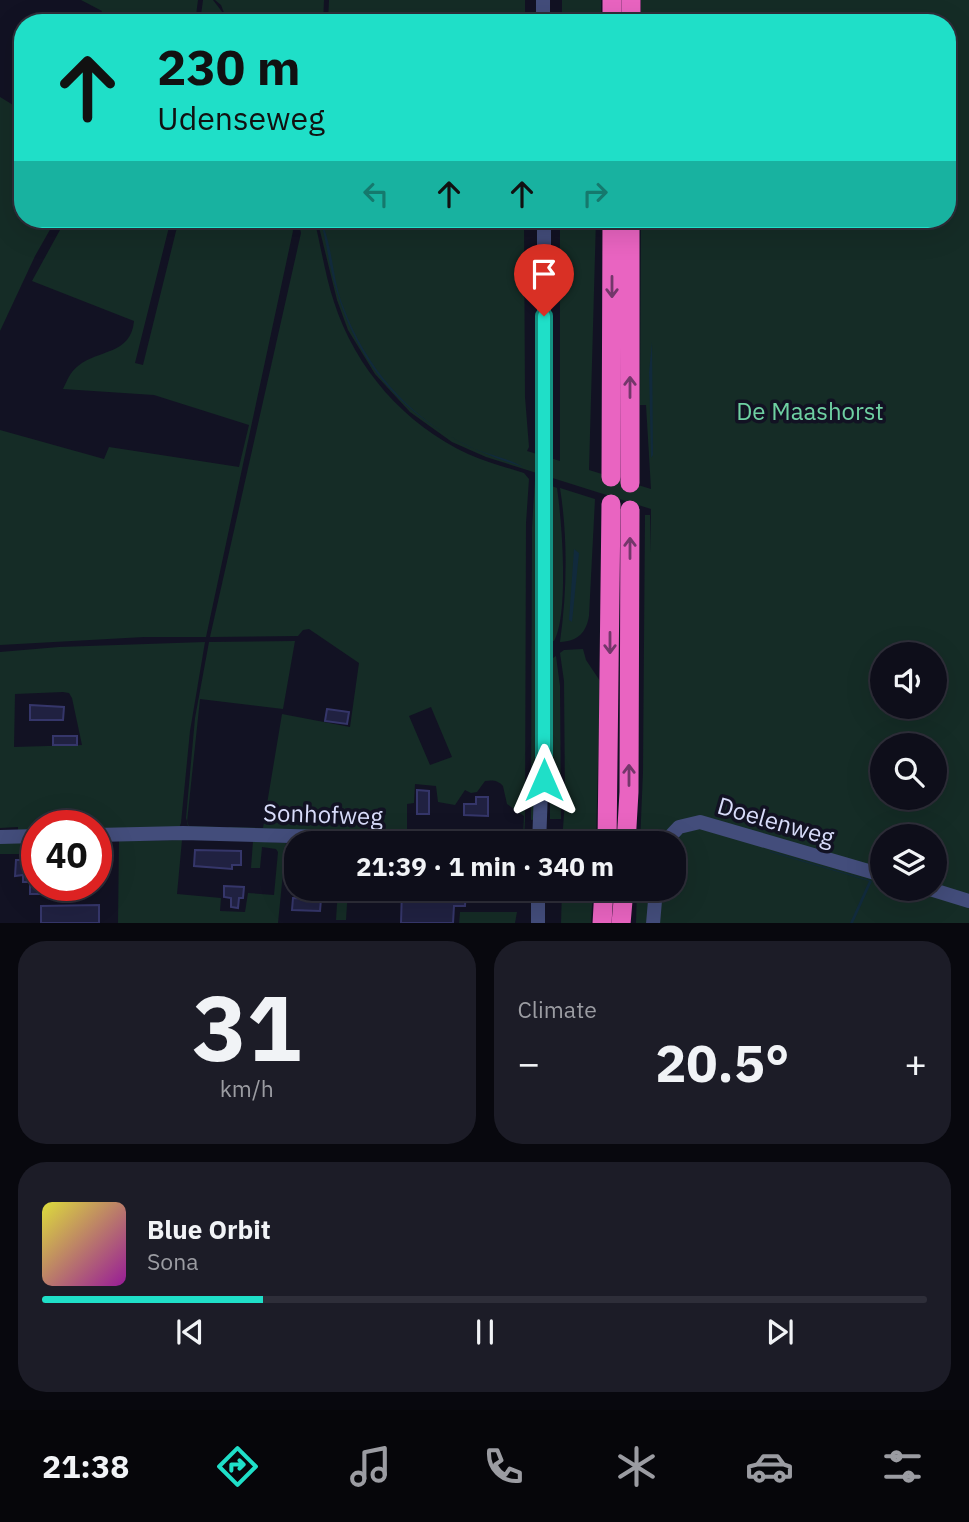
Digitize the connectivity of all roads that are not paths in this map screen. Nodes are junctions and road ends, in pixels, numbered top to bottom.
1 (544, 228) edge
2 (612, 228) edge
3 (630, 228) edge
4 (544, 780) junction
5 (539, 831) edge
6 (548, 831) edge
7 (608, 831) edge
8 (627, 831) edge
9 (675, 831) edge
10 (112, 835) edge
11 (21, 836) edge
12 (284, 836) edge
13 (0, 837) edge
14 (870, 872) edge
15 (947, 894) edge
16 (539, 901) edge
17 (541, 901) edge
18 (603, 901) edge
19 (623, 901) edge
20 (655, 901) edge
21 (969, 901) edge
22 (540, 906) junction
23 (538, 923) edge
24 (602, 923) edge
25 (621, 923) edge
26 (653, 923) edge

1 - 4 street
2 -> 3 highway
4 - 5 street
4 - 6 street
8 -> 7 highway
9 - 14 street, Doelenweg
10 - 12 street, Sonhofweg
11 - 13 street
15 - 21 street
16 - 22 street
17 - 22 street
18 - 24 highway
19 - 25 highway
20 - 26 street
22 - 23 street

